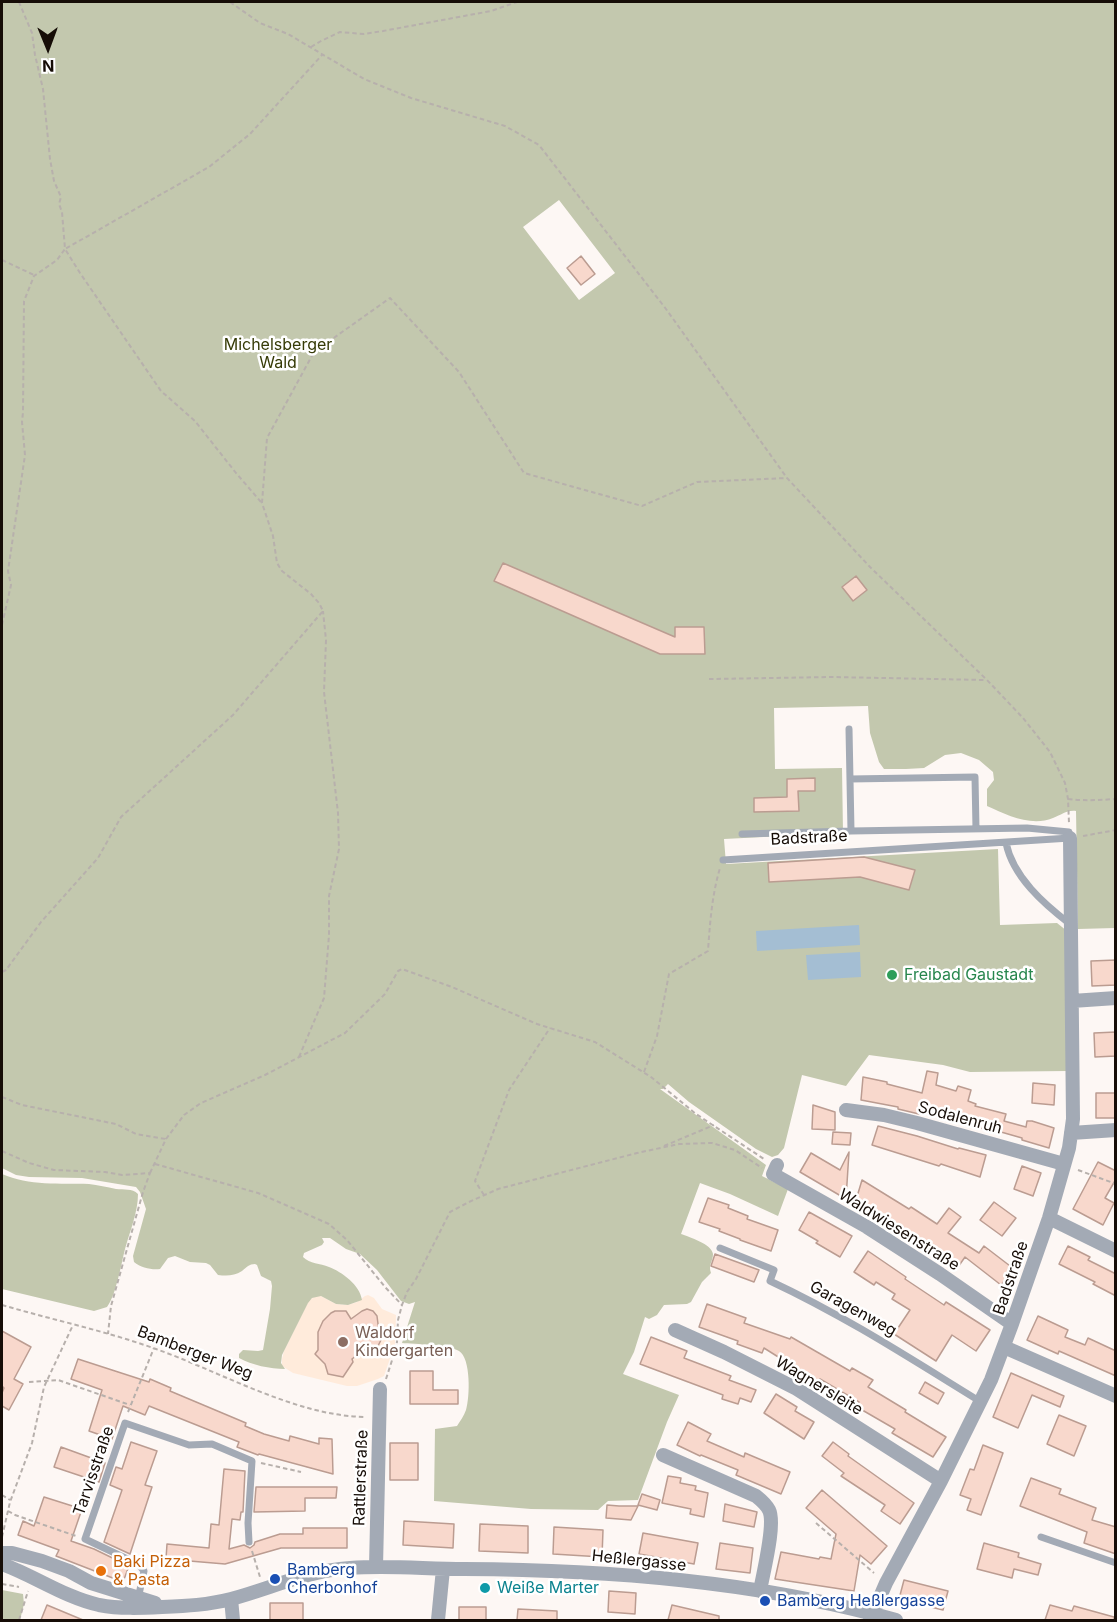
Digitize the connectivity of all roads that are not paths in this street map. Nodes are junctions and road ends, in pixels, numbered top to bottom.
1 (849, 729) dead end
2 (850, 779) junction
3 (976, 829) junction
4 (851, 831) junction
5 (742, 834) dead end
6 (1070, 835) junction
7 (1006, 843) junction
8 (723, 860) road end
9 (1071, 924) junction
10 (1116, 998) edge
11 (1072, 1002) junction
12 (846, 1110) dead end
13 (1116, 1131) edge
14 (1071, 1133) junction
15 (1064, 1164) junction
16 (775, 1170) road end
17 (1049, 1218) junction
18 (720, 1248) dead end
19 (1116, 1251) edge
20 (1012, 1324) junction
21 (675, 1330) dead end
22 (1004, 1347) junction
23 (380, 1389) road end
24 (1116, 1396) edge
25 (981, 1402) junction
26 (663, 1455) dead end
27 (941, 1481) junction
28 (1041, 1537) dead end
29 (249, 1542) dead end
30 (2, 1553) edge
31 (1116, 1563) edge
32 (2, 1564) edge
33 (376, 1567) junction
34 (443, 1569) junction
35 (760, 1591) junction
36 (231, 1599) junction
37 (133, 1609) edge
38 (871, 1617) edge
39 (233, 1620) edge
40 (438, 1620) edge
41 (896, 1620) edge

1 - 2 lane
2 - 3 lane
2 - 4 lane
3 - 4 lane
3 - 6 lane
4 - 5 lane
6 - 7 lane, Badstraße
6 - 9 street, Badstraße
7 - 8 lane, Badstraße
7 - 9 lane
9 - 11 street, Badstraße
10 - 11 street
11 - 14 street, Badstraße
12 - 15 street, Sodalenruh
13 - 14 street
14 - 15 street, Badstraße
15 - 17 street, Badstraße
16 - 20 street, Waldwiesenstraße
17 - 19 street
17 - 20 street, Badstraße
18 - 25 lane, Garagenweg
20 - 22 street, Badstraße
21 - 27 street, Wagnersleite
22 - 24 street
22 - 25 street, Badstraße
23 - 33 street, Rattlerstraße
25 - 27 street, Badstraße
26 - 35 street
27 - 38 street, Badstraße
28 - 31 lane
29 - 37 lane, Tarvisstraße
30 - 37 street
32 - 37 street
33 - 34 street, Heßlergasse
33 - 36 street, Heßlergasse
34 - 35 street, Heßlergasse
34 - 40 street
35 - 38 street, Heßlergasse
36 - 37 street, Heßlergasse
36 - 39 street
38 - 41 street, Heßlergasse

